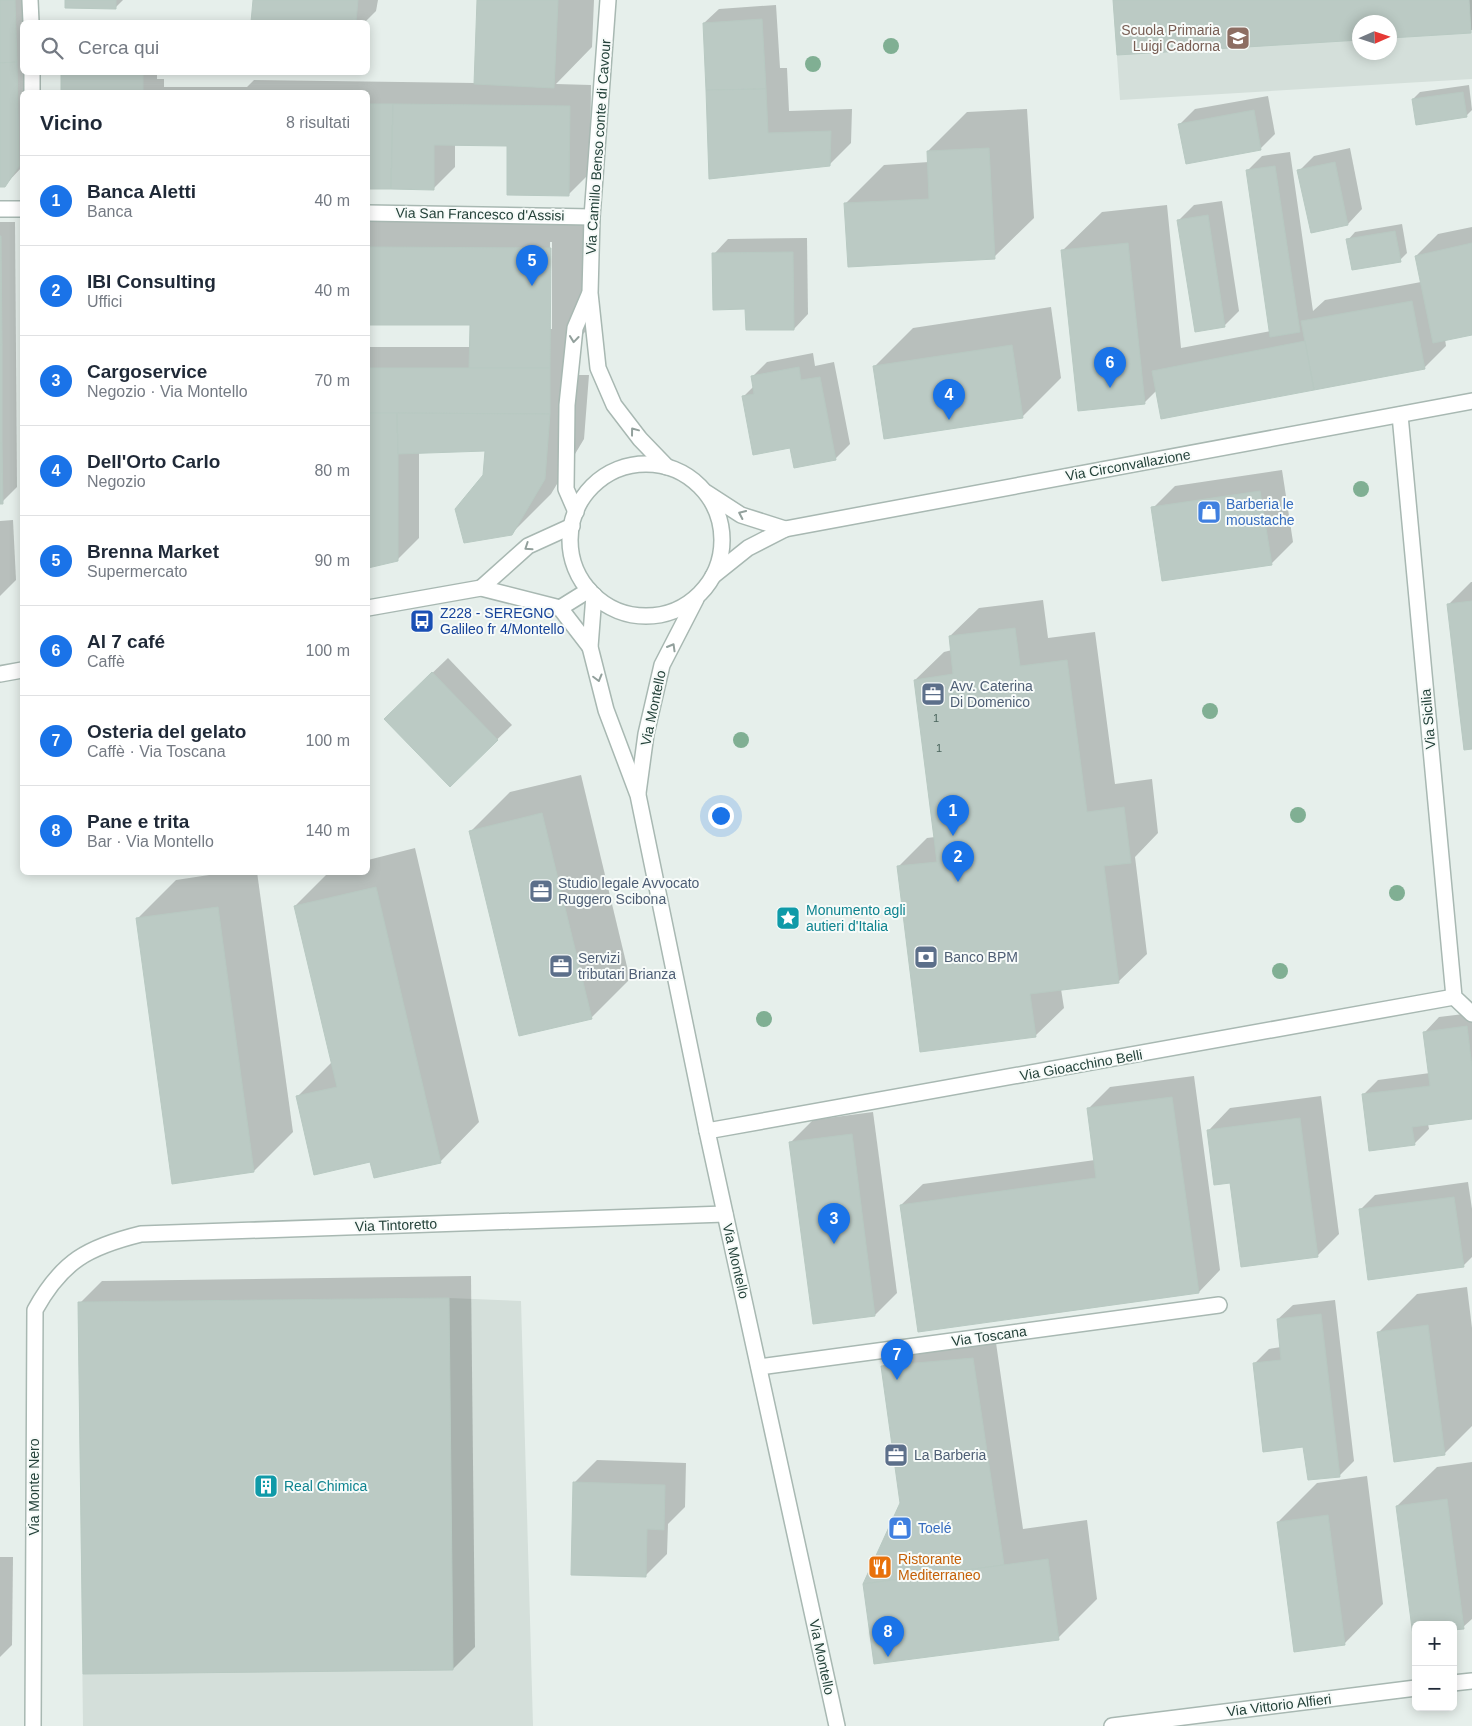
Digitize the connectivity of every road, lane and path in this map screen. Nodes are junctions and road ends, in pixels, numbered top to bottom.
1 (30, 0) edge
2 (608, 0) edge
3 (31, 20) edge
4 (32, 75) edge
5 (32, 90) edge
6 (0, 209) edge
7 (20, 209) edge
8 (370, 212) edge
9 (592, 216) junction
10 (590, 293) junction
11 (1472, 401) edge
12 (1400, 415) junction
13 (667, 467) junction
14 (704, 491) junction
15 (574, 519) junction
16 (785, 529) junction
17 (713, 576) junction
18 (481, 588) junction
19 (591, 592) junction
20 (696, 598) junction
21 (370, 608) edge
22 (560, 608) junction
23 (590, 648) junction
24 (20, 670) edge
25 (0, 674) edge
26 (638, 795) junction
27 (1454, 998) junction
28 (1472, 1014) edge
29 (707, 1132) junction
30 (725, 1214) junction
31 (73, 1261) joint
32 (1219, 1305) dead end
33 (759, 1368) junction
34 (1472, 1681) edge
35 (1457, 1683) edge
36 (1412, 1688) edge
37 (33, 1726) edge
38 (837, 1726) edge
39 (1112, 1726) edge

1 - 3 street
2 - 9 street, Via Camillo Benso conte di Cavour
4 - 5 street
6 - 7 street
8 - 9 street, Via San Francesco d'Assisi
9 - 10 street, Via Camillo Benso conte di Cavour
13 -> 10 street, Via Camillo Benso conte di Cavour
10 -> 15 street, Via Camillo Benso conte di Cavour
11 - 12 street, Via Circonvallazione
12 - 16 street, Via Circonvallazione
12 - 27 street, Via Sicilia
13 - 14 street
13 - 15 street
16 -> 14 street, Via Circonvallazione
14 - 17 street
15 -> 18 street
15 - 19 street
16 - 17 street, Via Circonvallazione
17 - 20 street
18 - 21 street
18 - 22 street
19 - 20 street
19 - 22 street
19 - 23 street, Via Montello
26 -> 20 street, Via Montello
22 - 23 street
23 -> 26 street, Via Montello
24 - 25 street
26 - 29 street, Via Montello
27 - 28 street
27 - 29 street, Via Gioacchino Belli
29 - 30 street, Via Montello
30 - 31 street, Via Tintoretto
30 - 33 street, Via Montello
31 - 37 street, Via Monte Nero
32 - 33 street, Via Toscana
33 - 38 street, Via Montello
34 - 35 street
36 - 39 street, Via Vittorio Alfieri

